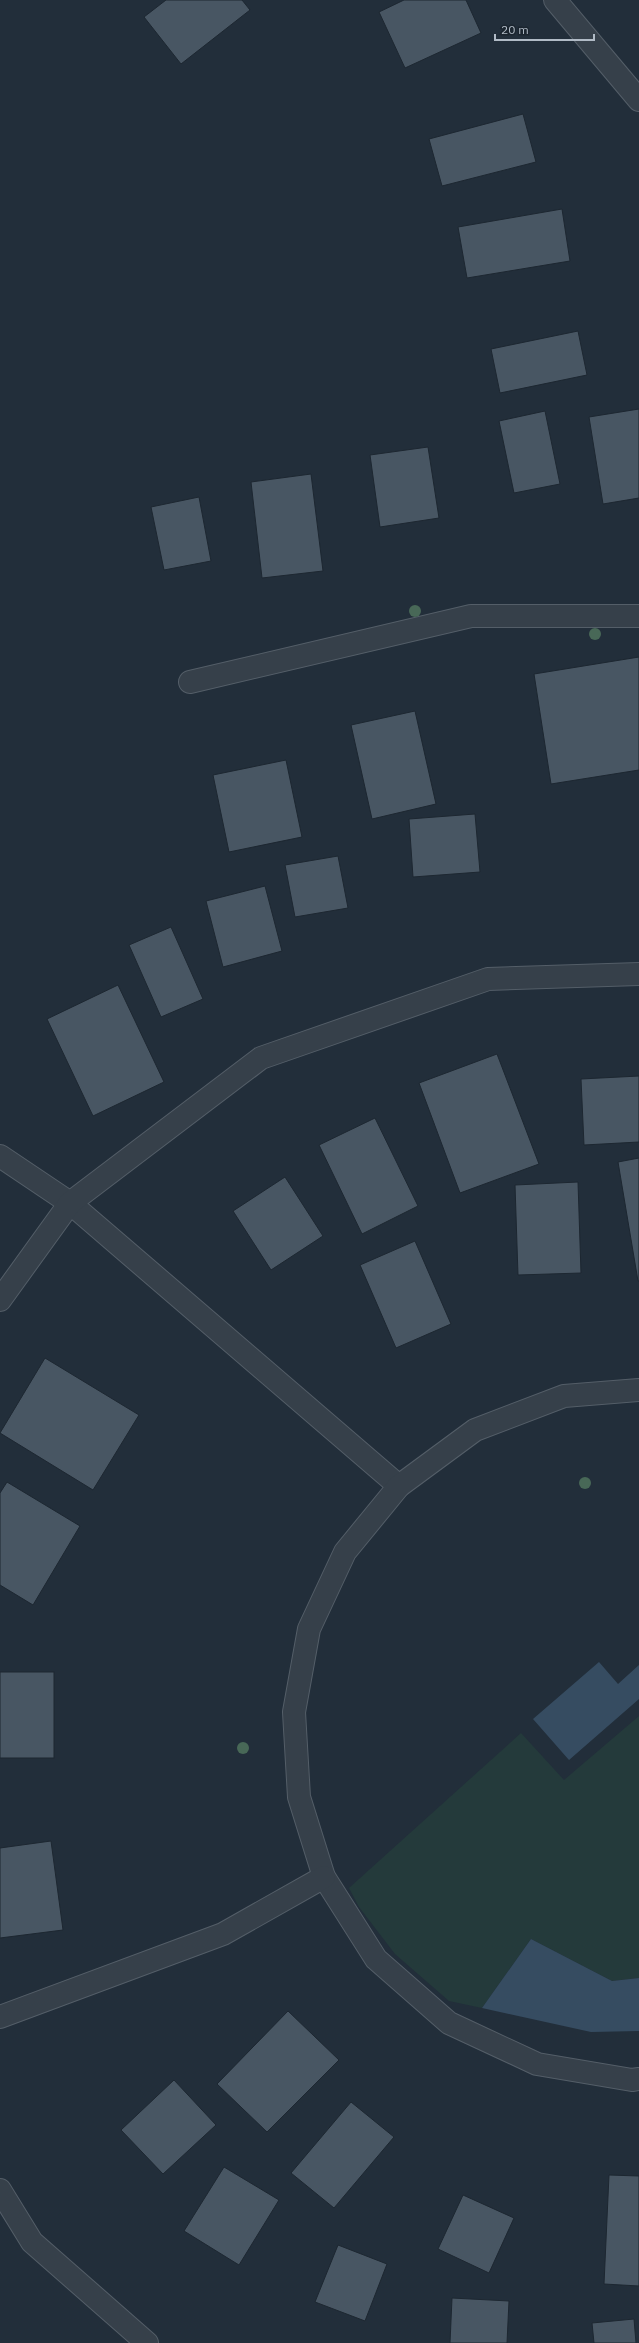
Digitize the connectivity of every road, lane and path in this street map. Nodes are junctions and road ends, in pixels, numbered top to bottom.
1 (555, 0) edge
2 (639, 100) edge
3 (639, 616) edge
4 (190, 682) dead end
5 (639, 974) edge
6 (0, 1156) edge
7 (70, 1203) junction
8 (0, 1300) edge
9 (639, 1390) edge
10 (399, 1486) junction
11 (324, 1877) junction
12 (0, 2018) edge
13 (639, 2079) edge
14 (0, 2190) edge
15 (146, 2343) edge

1 - 2 street
3 - 4 street
5 - 7 street
6 - 7 street
7 - 8 street
7 - 10 street
9 - 10 street
10 - 11 street
11 - 12 street
11 - 13 street
14 - 15 street

